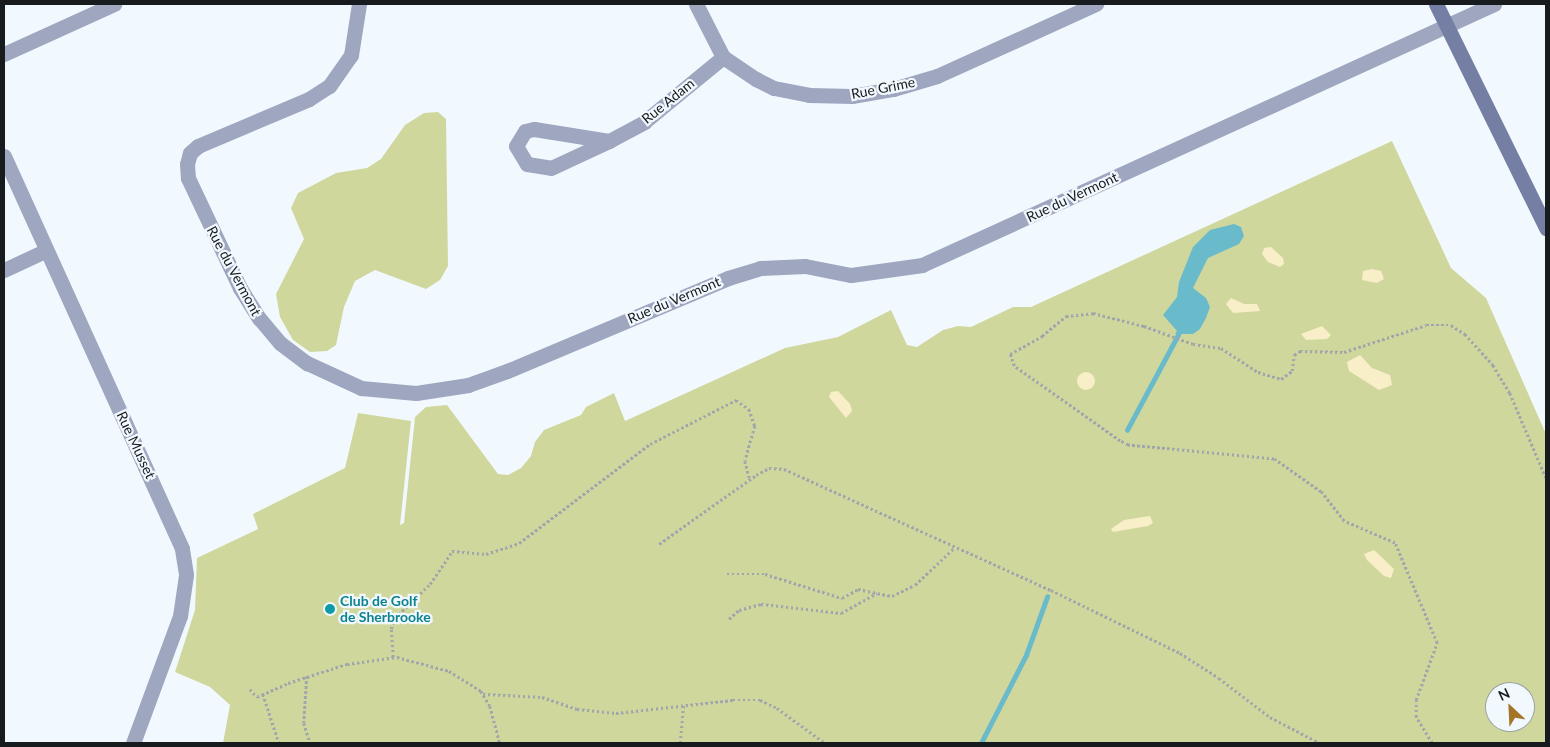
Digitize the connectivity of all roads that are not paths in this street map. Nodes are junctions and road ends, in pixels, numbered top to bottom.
1 (114, 4) edge
2 (360, 4) edge
3 (696, 4) edge
4 (1096, 4) edge
5 (1436, 4) edge
6 (1494, 4) edge
7 (1446, 25) junction
8 (4, 54) edge
9 (724, 57) junction
10 (609, 141) junction
11 (4, 156) edge
12 (1546, 228) edge
13 (45, 251) junction
14 (4, 270) edge
15 (133, 743) edge

1 - 8 street
2 - 7 street, Rue du Vermont
3 - 9 street
4 - 9 street, Rue Grime
5 - 7 street
6 - 7 street, Rue du Vermont
7 - 12 street
9 - 10 street, Rue Adam
10 - 10 street, Rue Adam
11 - 13 street, Rue Musset
13 - 14 street
13 - 15 street, Rue Musset

